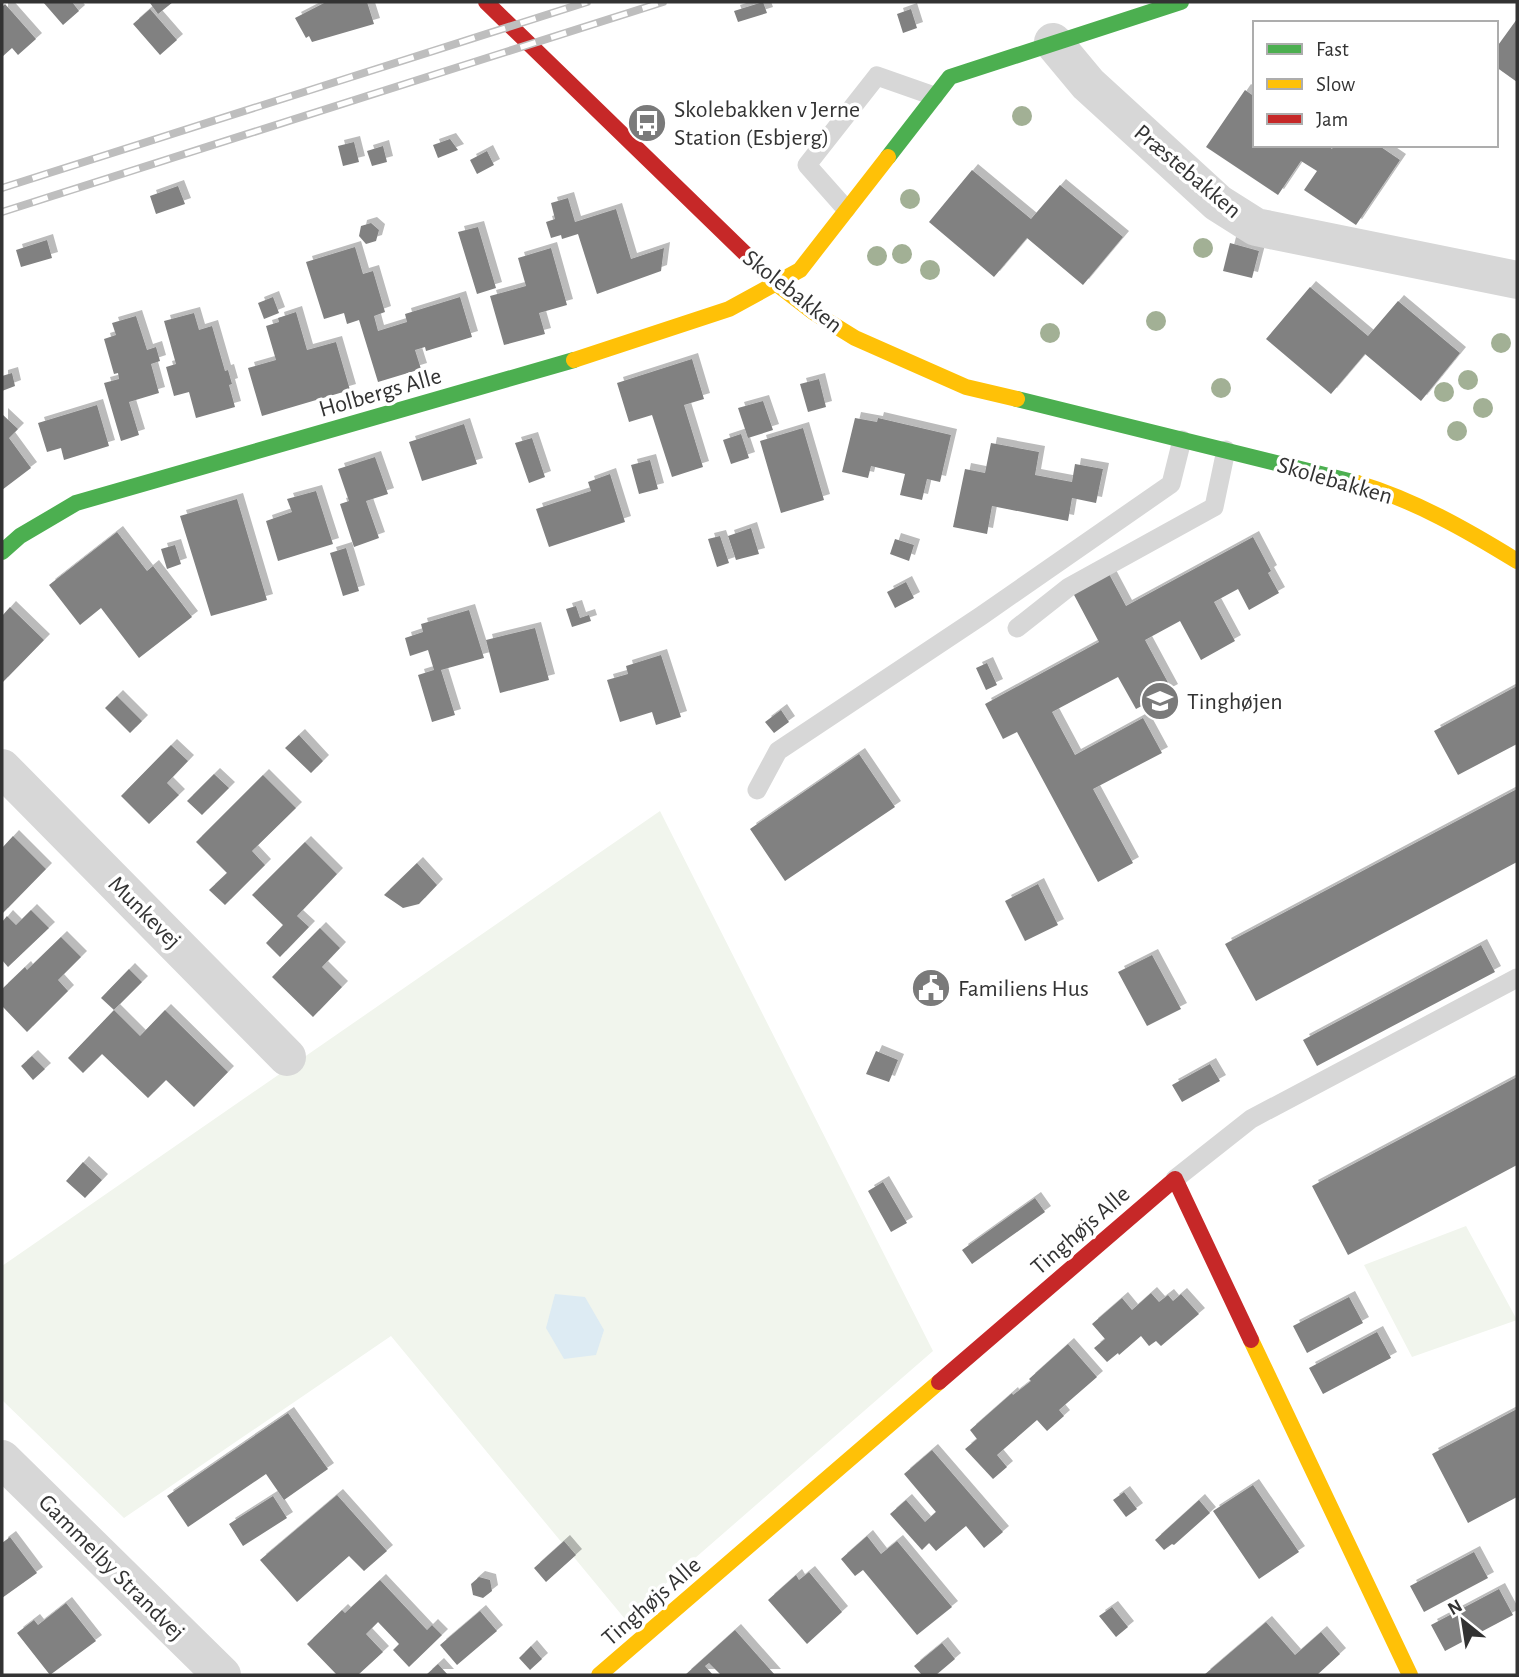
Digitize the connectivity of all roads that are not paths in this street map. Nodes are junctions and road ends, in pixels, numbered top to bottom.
1 (486, 2) edge
2 (1181, 2) edge
3 (1053, 42) junction
4 (934, 96) junction
5 (846, 209) junction
6 (1517, 280) edge
7 (774, 282) junction
8 (1182, 440) junction
9 (1226, 450) junction
10 (2, 552) edge
11 (1517, 561) edge
12 (1017, 628) dead end
13 (2, 768) edge
14 (757, 790) dead end
15 (1517, 978) edge
16 (288, 1057) dead end
17 (1175, 1178) junction
18 (2, 1459) edge
19 (222, 1675) edge
20 (599, 1675) edge
21 (1410, 1675) edge

1 - 7 street, Skolebakken
2 - 3 street
3 - 4 street
3 - 6 street, Præstebakken
4 - 5 street
4 - 5 lane
5 - 7 street
7 - 8 street, Skolebakken
7 - 10 street, Holbergs Alle
8 - 9 street, Skolebakken
8 - 14 lane
9 - 11 street, Skolebakken
9 - 12 lane
13 - 16 street, Munkevej
15 - 17 lane
17 - 20 street, Tinghøjs Alle
17 - 21 street
18 - 19 street, Gammelby Strandvej

